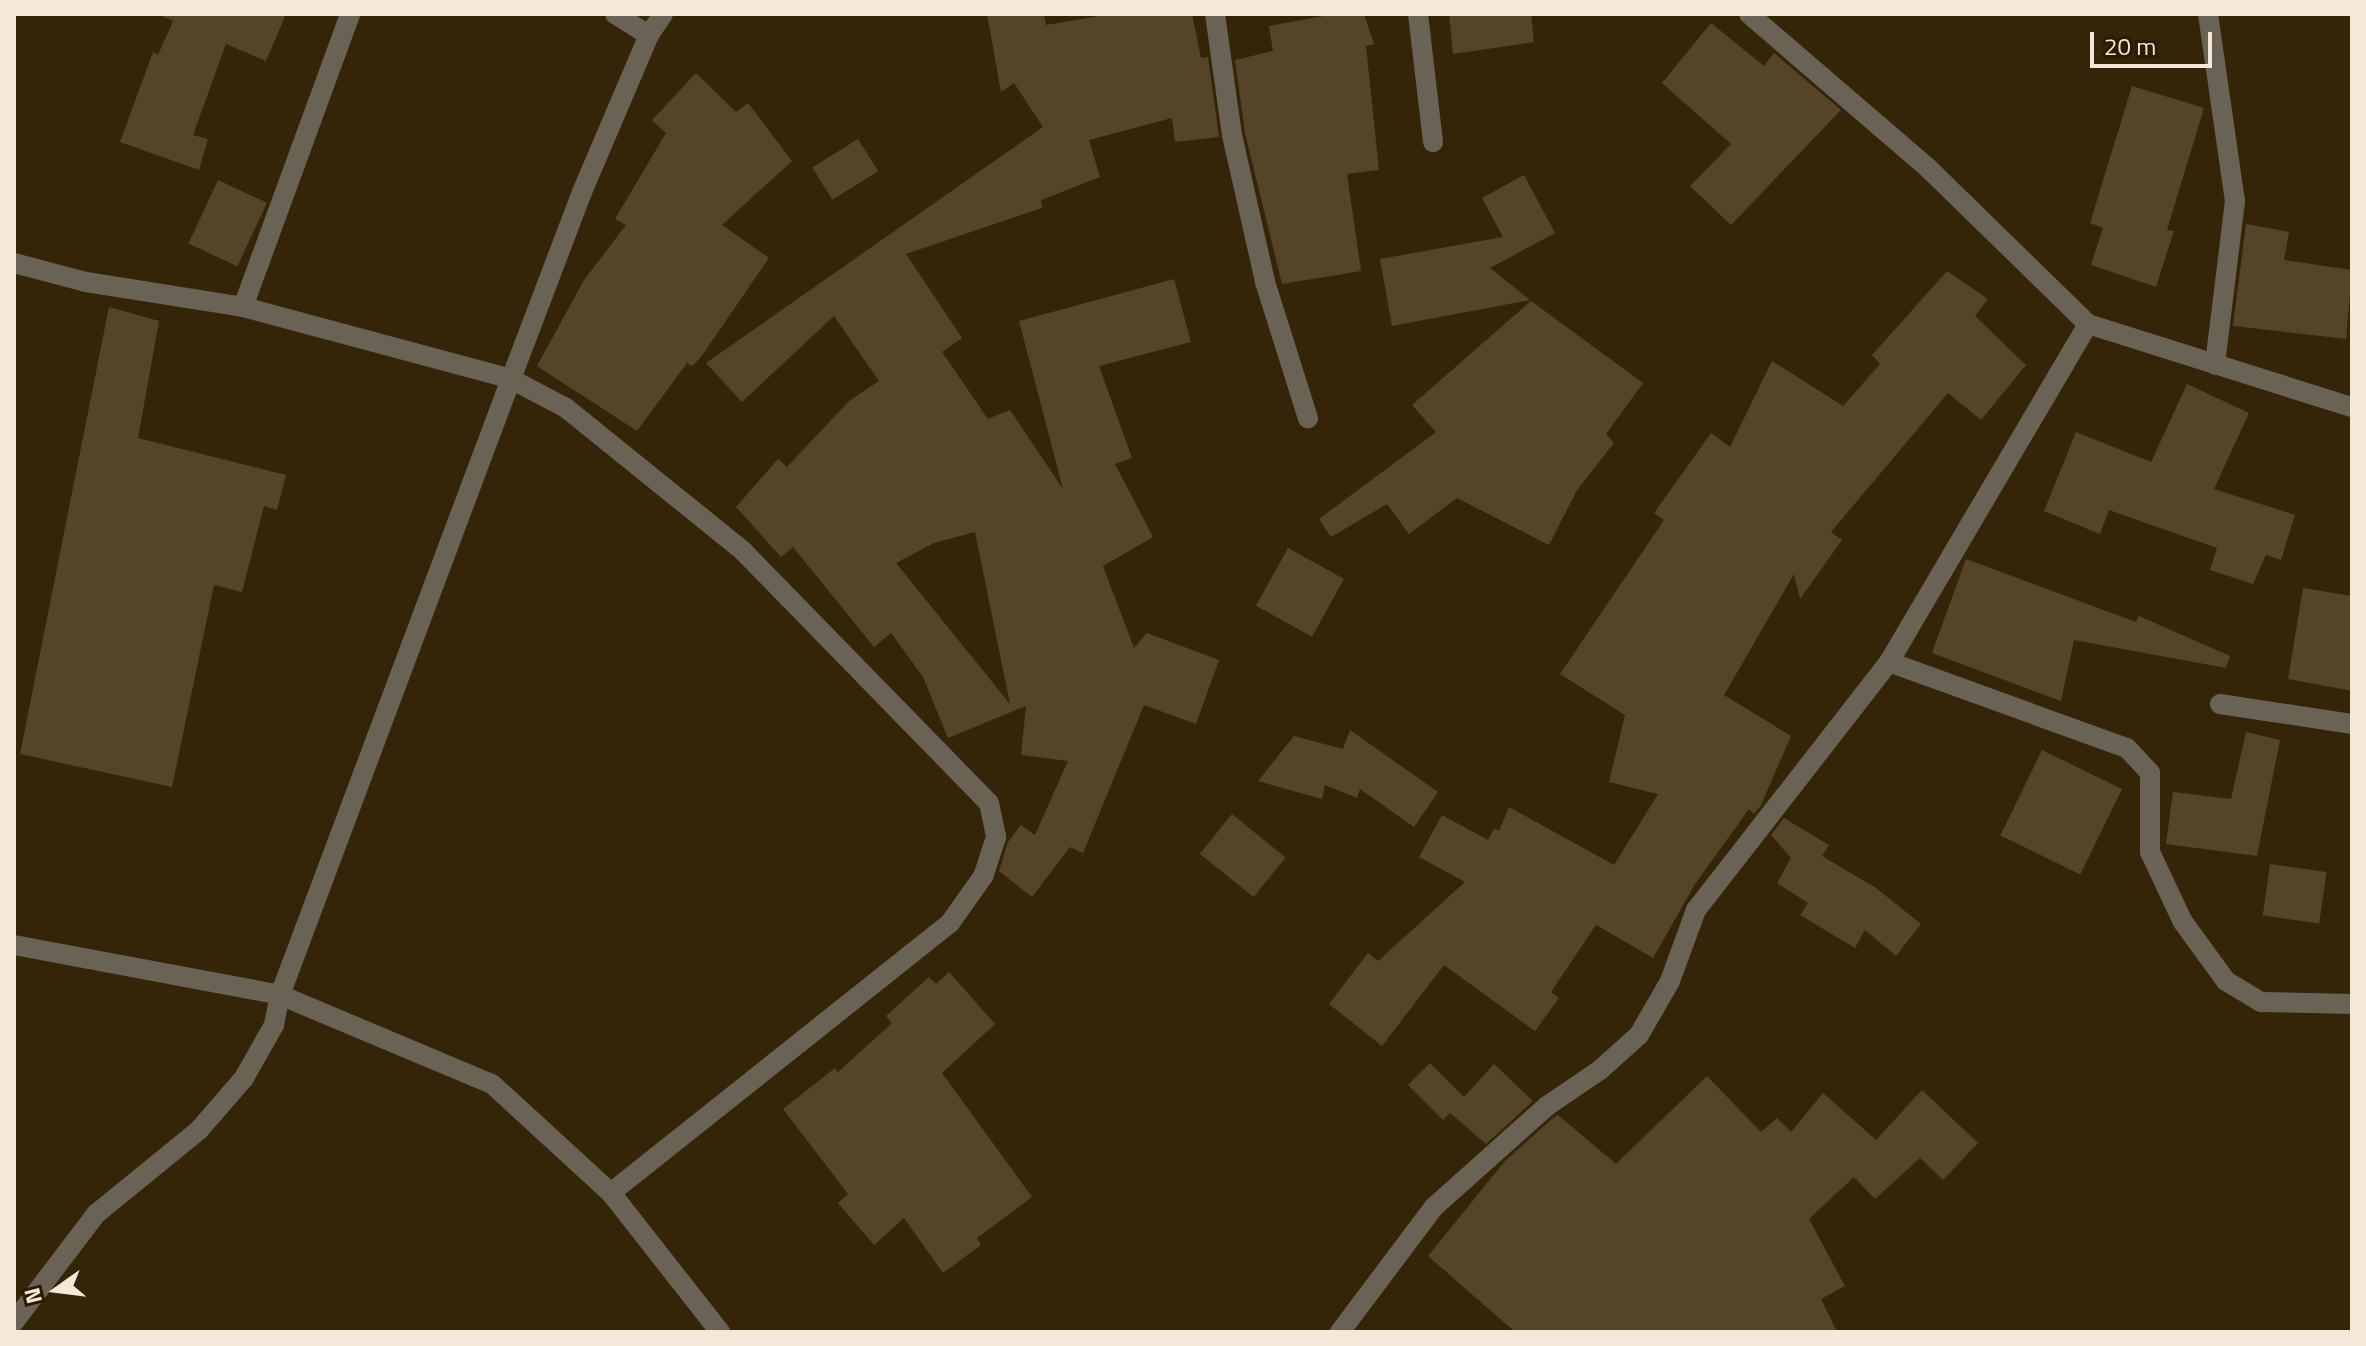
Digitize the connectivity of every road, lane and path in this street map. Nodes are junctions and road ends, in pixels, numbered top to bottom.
1 (350, 14) edge
2 (615, 14) edge
3 (663, 14) edge
4 (1215, 14) edge
5 (1418, 14) edge
6 (1749, 14) edge
7 (2208, 14) edge
8 (649, 35) junction
9 (1433, 142) dead end
10 (14, 263) edge
11 (243, 307) junction
12 (2088, 324) junction
13 (2215, 365) junction
14 (511, 379) junction
15 (2352, 407) edge
16 (1308, 418) dead end
17 (1889, 662) junction
18 (2220, 704) dead end
19 (2352, 724) edge
20 (14, 945) edge
21 (280, 995) junction
22 (2352, 1004) edge
23 (611, 1193) junction
24 (14, 1322) edge
25 (720, 1332) edge
26 (1340, 1332) edge

1 - 11 street
2 - 8 street
3 - 8 street
4 - 16 street
5 - 9 street
6 - 12 street
7 - 13 street
8 - 14 street
10 - 11 street
11 - 14 street
12 - 13 street
12 - 17 street
13 - 15 street
14 - 21 street
14 - 23 street
17 - 22 street
17 - 26 street
18 - 19 street
20 - 21 street
21 - 23 street
21 - 24 street
23 - 25 street

